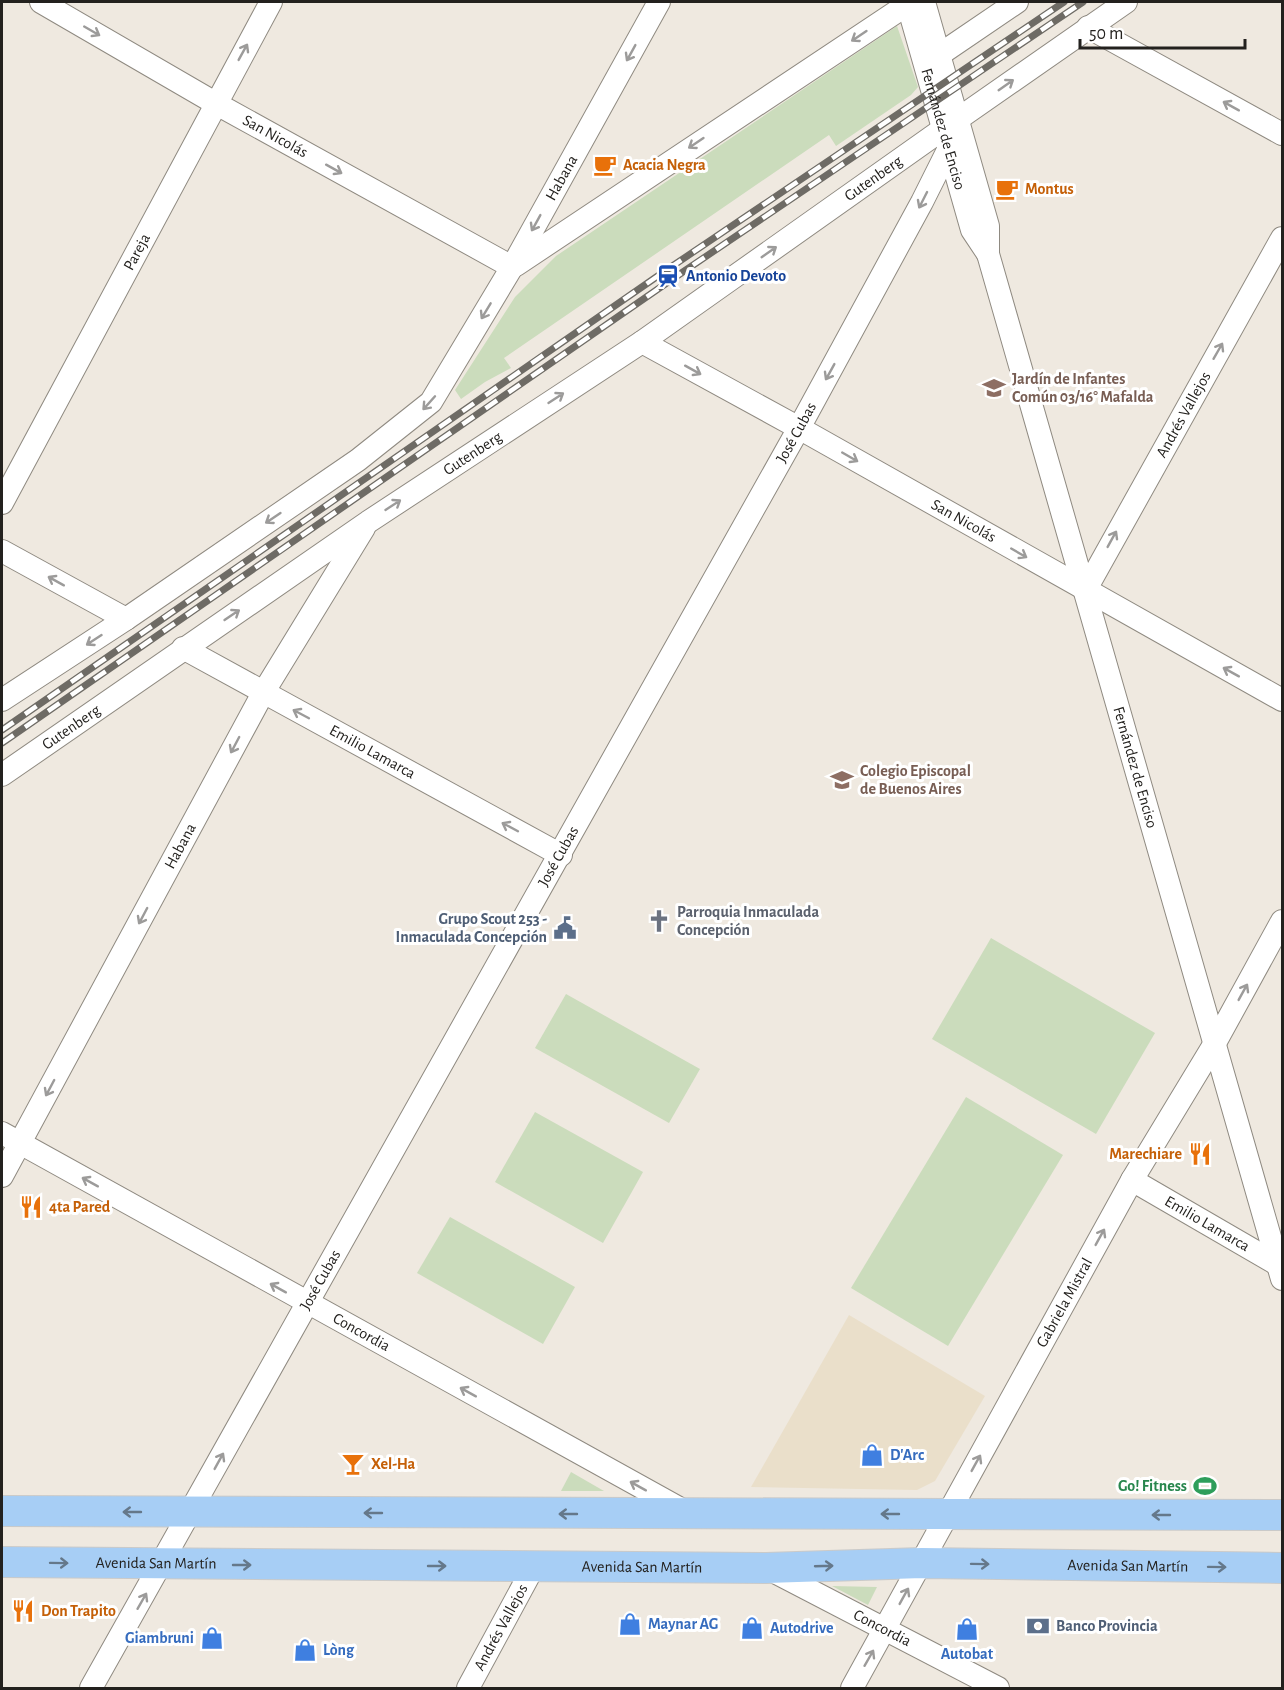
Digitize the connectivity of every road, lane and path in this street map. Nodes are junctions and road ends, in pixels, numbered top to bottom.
1 (41, 2) edge
2 (271, 2) edge
3 (659, 2) edge
4 (913, 2) edge
5 (1017, 2) edge
6 (1126, 2) edge
7 (1088, 27) junction
8 (939, 55) junction
9 (214, 103) junction
10 (950, 132) junction
11 (1282, 134) edge
12 (1282, 238) edge
13 (988, 254) junction
14 (512, 267) junction
15 (642, 342) junction
16 (799, 428) junction
17 (2, 502) edge
18 (368, 522) junction
19 (2, 551) edge
20 (1085, 591) junction
21 (126, 619) junction
22 (183, 648) junction
23 (263, 693) junction
24 (2, 700) edge
25 (1282, 700) edge
26 (2, 775) edge
27 (561, 855) junction
28 (1282, 921) edge
29 (1215, 1043) junction
30 (11, 1138) edge
31 (2, 1176) edge
32 (1132, 1180) junction
33 (1281, 1270) edge
34 (307, 1304) junction
35 (2, 1511) edge
36 (190, 1512) junction
37 (690, 1514) junction
38 (948, 1514) junction
39 (1282, 1515) edge
40 (2, 1562) edge
41 (922, 1563) junction
42 (162, 1565) junction
43 (534, 1566) junction
44 (766, 1568) junction
45 (1282, 1568) edge
46 (886, 1628) junction
47 (91, 1689) edge
48 (468, 1689) edge
49 (852, 1689) edge
50 (998, 1689) edge

1 -> 9 street, San Nicolás
9 -> 2 street, Pareja
3 -> 14 street, Habana
4 - 8 street, Fernández de Enciso
4 - 10 street, Fernández de Enciso
4 -> 14 street
5 - 8 street
6 - 7 street, Gutenberg
10 -> 7 street, Gutenberg
11 -> 7 street
8 - 10 street, Fernández de Enciso
9 -> 14 street, San Nicolás
9 - 17 street, Pareja
10 - 13 street, Fernández de Enciso
10 - 13 street, Fernández de Enciso
15 -> 10 street, Gutenberg
10 -> 16 street, José Cubas
20 -> 12 street, Andrés Vallejos
13 - 20 street, Fernández de Enciso
14 -> 21 street, Habana
15 -> 16 street, San Nicolás
18 -> 15 street, Gutenberg
16 -> 20 street, San Nicolás
16 - 27 street, José Cubas
22 -> 18 street, Gutenberg
18 - 23 street, Habana
21 -> 19 street
25 -> 20 street, San Nicolás
20 - 29 street, Fernández de Enciso
21 -> 24 street
22 - 23 street, Emilio Lamarca
22 - 26 street, Gutenberg
27 -> 23 street, Emilio Lamarca
23 -> 30 street, Habana
27 - 34 street, José Cubas
29 -> 28 street, Gabriela Mistral
29 - 32 street, Gabriela Mistral
29 - 33 street, Fernández de Enciso
30 - 31 street, Habana
34 -> 30 street, Concordia
32 - 33 street, Emilio Lamarca
38 -> 32 street, Gabriela Mistral
36 -> 34 street, José Cubas
37 -> 34 street, Concordia
36 -> 35 main road
37 -> 36 main road
36 - 42 street, José Cubas
38 -> 37 main road
39 -> 38 main road
38 - 41 street, Gabriela Mistral
40 -> 42 main road, Avenida San Martín
44 -> 41 main road, Avenida San Martín
41 -> 45 main road, Avenida San Martín
46 -> 41 street, Gabriela Mistral
42 -> 43 main road, Avenida San Martín
47 -> 42 street, José Cubas
43 - 44 main road, Avenida San Martín
43 - 48 street, Andrés Vallejos
44 - 46 street, Concordia
49 -> 46 street, Gabriela Mistral
46 - 50 street, Concordia

